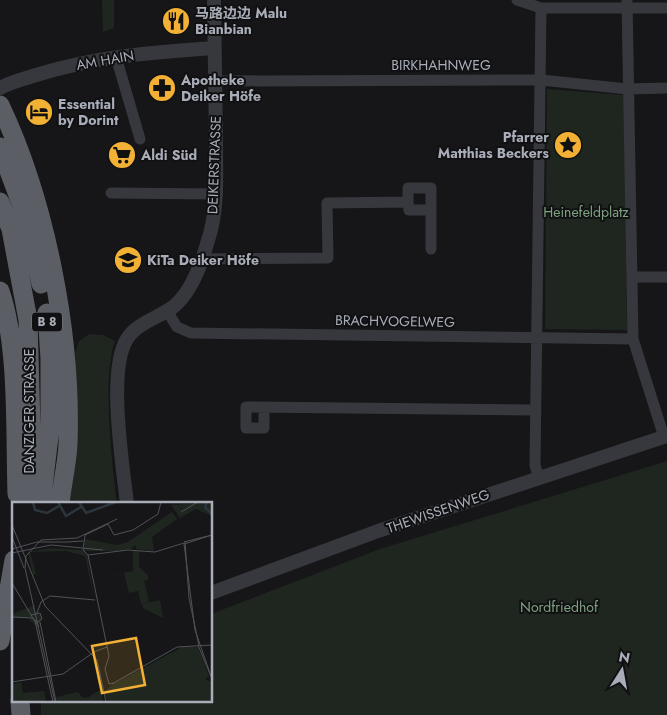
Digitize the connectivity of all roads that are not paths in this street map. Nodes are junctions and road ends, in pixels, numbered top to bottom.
1 (214, 0) edge
2 (522, 1) edge
3 (627, 4) edge
4 (541, 8) junction
5 (667, 8) edge
6 (214, 48) junction
7 (116, 57) junction
8 (542, 80) junction
9 (215, 81) junction
10 (2, 87) edge
11 (667, 88) edge
12 (628, 89) junction
13 (0, 105) edge
14 (140, 139) dead end
15 (0, 147) edge
16 (111, 193) dead end
17 (216, 194) junction
18 (0, 202) edge
19 (408, 202) junction
20 (431, 210) junction
21 (431, 249) dead end
22 (201, 259) junction
23 (632, 277) junction
24 (667, 277) edge
25 (0, 291) edge
26 (166, 311) junction
27 (538, 337) junction
28 (633, 339) junction
29 (264, 408) dead end
30 (536, 410) junction
31 (666, 436) edge
32 (538, 476) junction
33 (17, 502) edge
34 (25, 502) edge
35 (41, 502) edge
36 (60, 502) edge
37 (127, 502) edge
38 (12, 572) edge
39 (212, 593) edge
40 (0, 641) edge

1 - 6 street, DEIKERSTRASSE
2 - 4 street
3 - 4 street
3 - 5 street
3 - 12 street
4 - 8 street
6 - 7 street, AM HAIN
6 - 9 street, DEIKERSTRASSE
7 - 10 street, AM HAIN
7 - 14 street
8 - 9 street, BIRKHAHNWEG
8 - 12 street, BIRKHAHNWEG
8 - 27 street
9 - 17 street, DEIKERSTRASSE
11 - 12 street, BIRKHAHNWEG
12 - 23 street
13 - 36 highway
15 - 35 highway, DANZIGER STRASSE / B 8
16 - 17 street
17 - 22 street, DEIKERSTRASSE
18 - 34 highway, DANZIGER STRASSE / B 8
19 - 20 street
19 - 20 street
19 - 22 street
20 - 21 street
22 - 26 street, DEIKERSTRASSE
23 - 24 street
23 - 28 street
25 - 33 highway
26 - 27 street, BRACHVOGELWEG
26 - 37 street, DEIKERSTRASSE
27 - 28 street, BRACHVOGELWEG
27 - 30 street
28 - 31 street
29 - 30 street
30 - 32 street
31 - 32 street, THEWISSENWEG
32 - 39 street, THEWISSENWEG
38 - 40 highway

